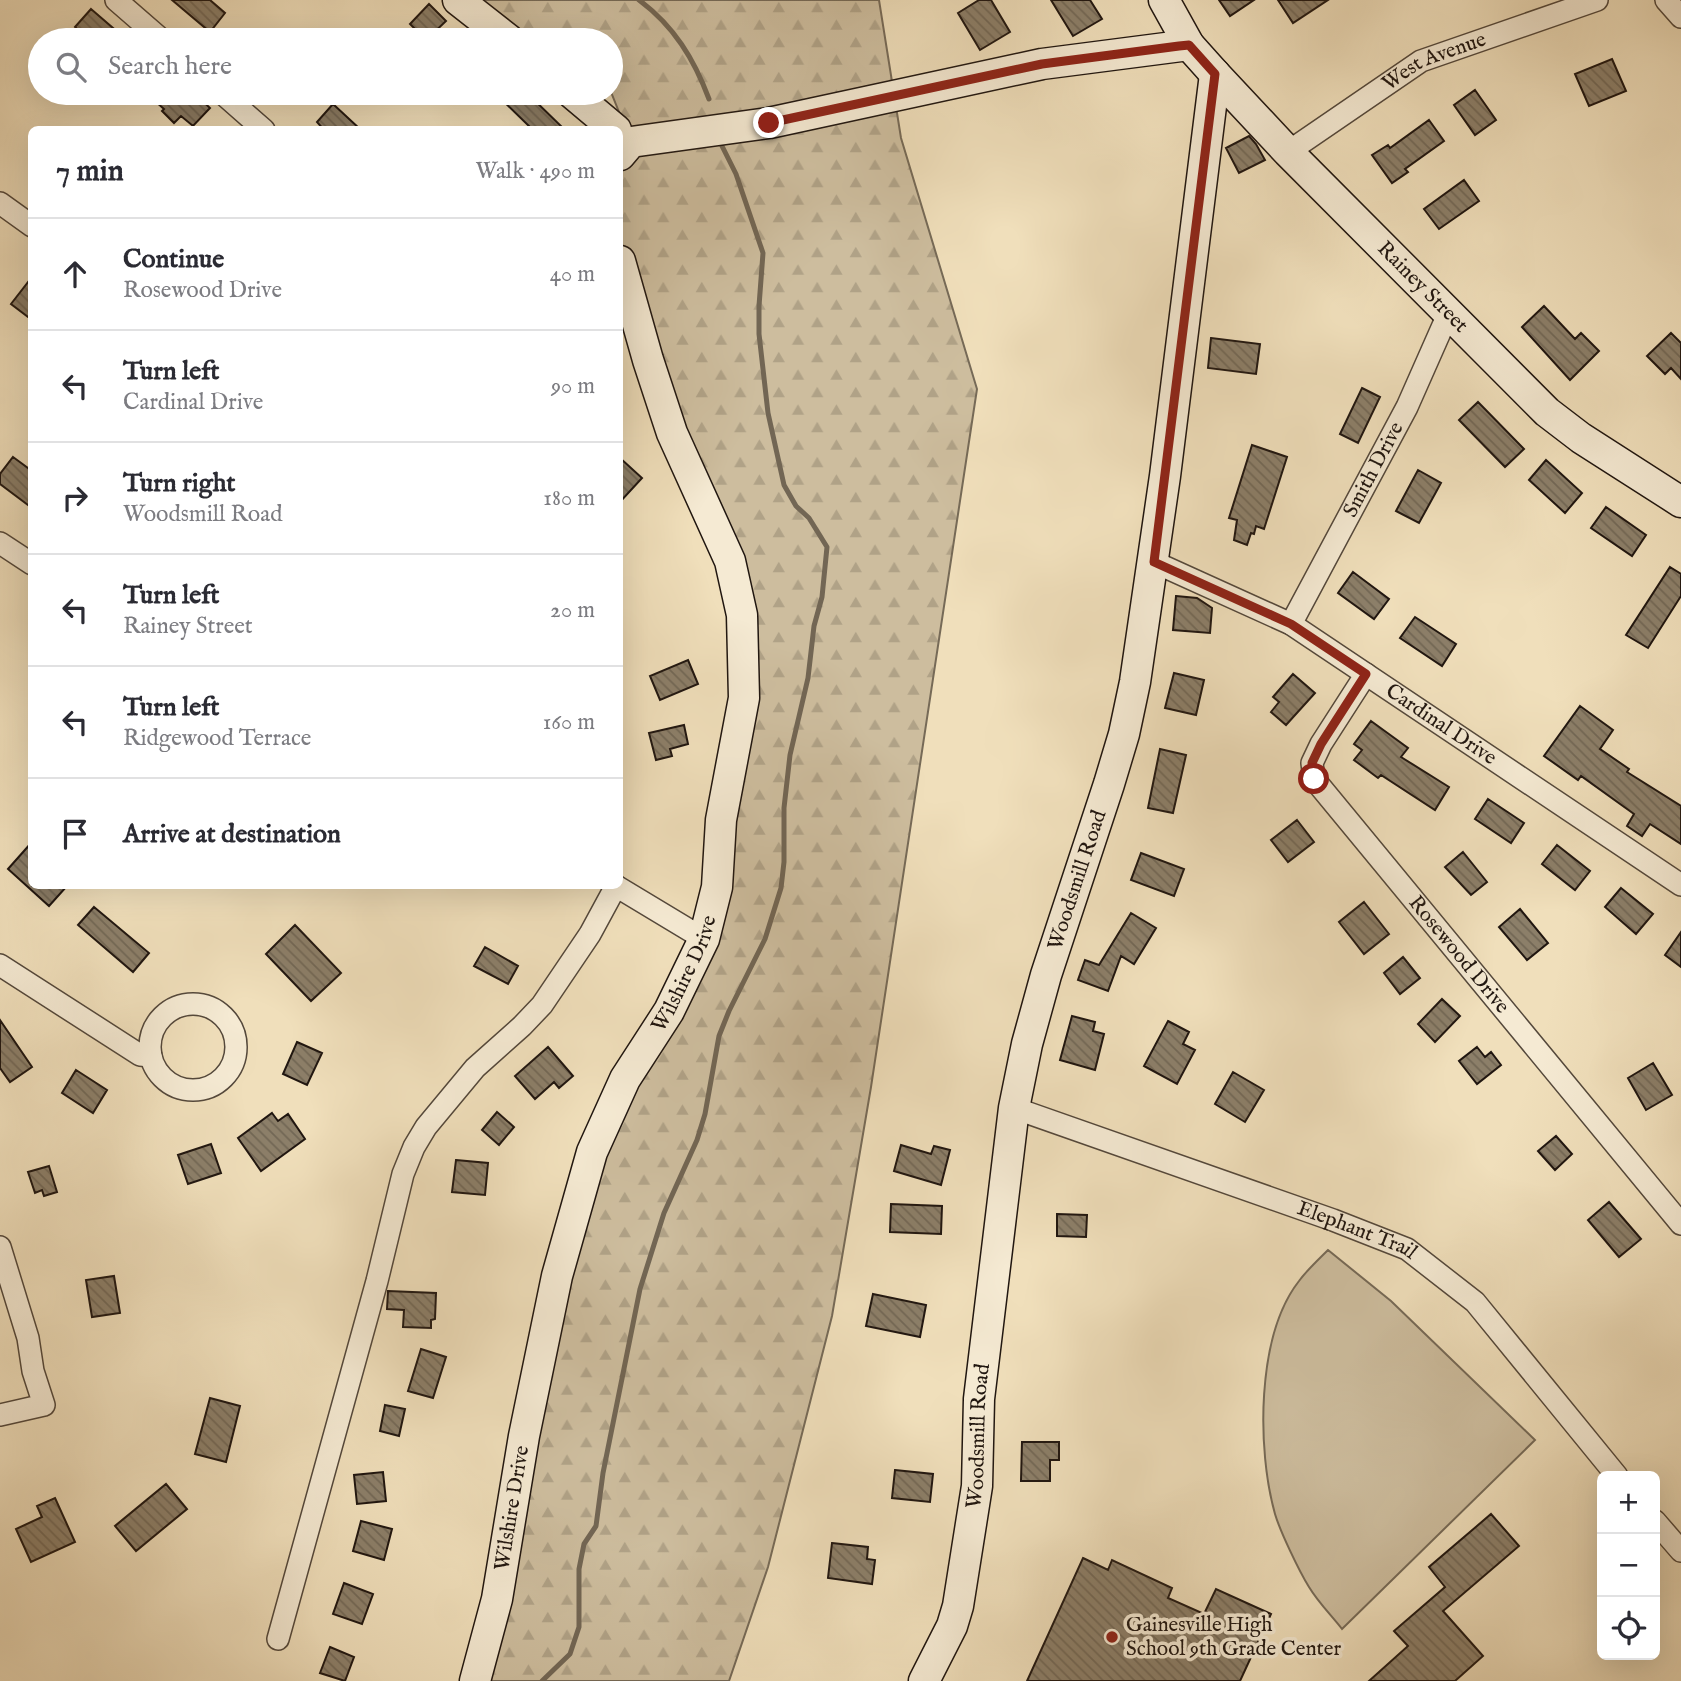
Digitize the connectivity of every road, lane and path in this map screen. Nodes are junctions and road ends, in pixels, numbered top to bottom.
1 (116, 0) edge
2 (458, 0) edge
3 (1164, 0) edge
4 (1597, 0) edge
5 (1666, 0) edge
6 (1681, 18) edge
7 (148, 28) edge
8 (494, 28) edge
9 (1189, 45) junction
10 (1215, 74) junction
11 (236, 105) edge
12 (585, 105) edge
13 (259, 126) edge
14 (607, 126) edge
15 (623, 140) edge
16 (1288, 152) junction
17 (0, 203) edge
18 (28, 223) edge
19 (623, 272) edge
20 (1449, 312) junction
21 (1681, 502) edge
22 (0, 543) edge
23 (28, 561) edge
24 (1154, 562) junction
25 (1291, 624) junction
26 (1366, 674) junction
27 (1681, 885) edge
28 (614, 889) edge
29 (621, 889) edge
30 (704, 939) junction
31 (0, 965) edge
32 (151, 1056) junction
33 (1014, 1108) junction
34 (1681, 1224) edge
35 (0, 1247) edge
36 (0, 1415) edge
37 (1614, 1471) edge
38 (1660, 1527) edge
39 (1681, 1551) edge
40 (278, 1639) dead end
41 (475, 1681) edge
42 (924, 1681) edge

1 - 7 street
2 - 8 street
3 - 9 street, Rainey Street
4 - 16 street, West Avenue
5 - 6 street
9 - 10 street, Rainey Street
9 - 15 street
10 - 16 street, Rainey Street
10 - 24 street, Woodsmill Road
11 - 13 street
12 - 14 street
16 - 20 street, Rainey Street
17 - 18 street
19 - 30 street, Wilshire Drive
20 - 21 street, Rainey Street
20 - 25 street, Smith Drive
22 - 23 street
24 - 25 street, Cardinal Drive
24 - 33 street, Woodsmill Road
25 - 26 street, Cardinal Drive
26 - 27 street, Cardinal Drive
26 - 34 street, Rosewood Drive
28 - 40 street
29 - 30 street
30 - 41 street, Wilshire Drive
31 - 32 street
32 - 32 street
33 - 37 street, Elephant Trail
33 - 42 street, Woodsmill Road
35 - 36 street
38 - 39 street

